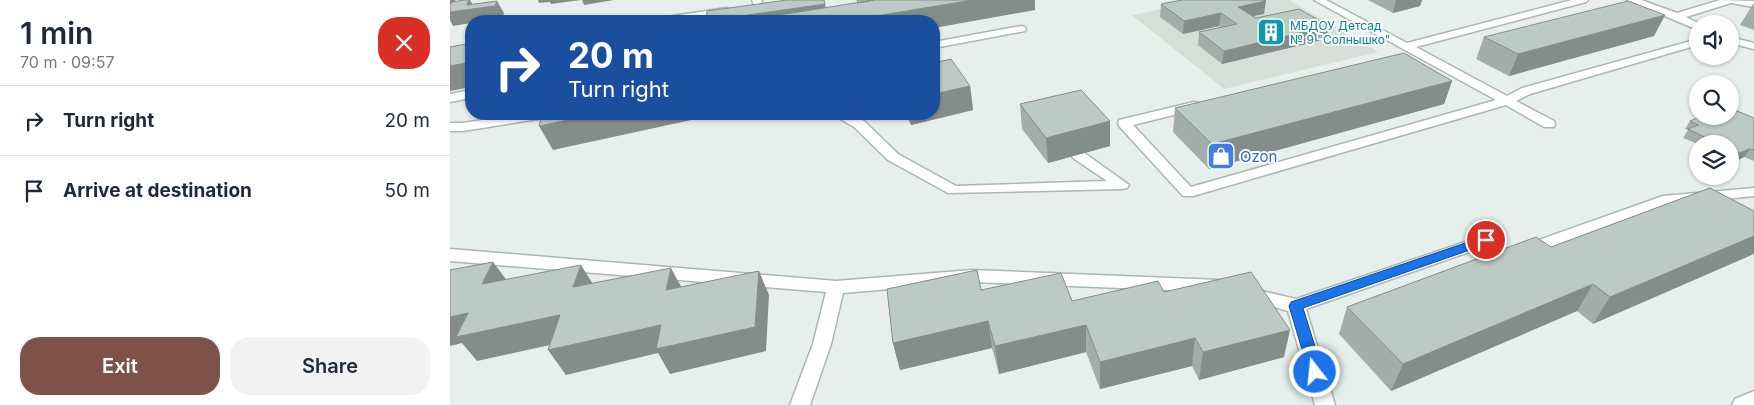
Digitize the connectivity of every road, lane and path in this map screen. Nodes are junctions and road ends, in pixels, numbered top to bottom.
1 (1319, 0) edge
2 (1583, 0) edge
3 (1632, 0) edge
4 (1730, 0) edge
5 (1754, 4) edge
6 (754, 5) edge
7 (703, 15) edge
8 (1677, 16) junction
9 (1689, 22) edge
10 (1012, 29) dead end
11 (1739, 42) edge
12 (940, 43) edge
13 (1689, 45) edge
14 (1754, 46) edge
15 (1405, 47) junction
16 (465, 95) edge
17 (450, 98) edge
18 (1506, 101) junction
19 (1209, 103) edge
20 (507, 120) edge
21 (852, 120) edge
22 (1549, 124) dead end
23 (450, 127) edge
24 (1078, 155) dead end
25 (1752, 191) edge
26 (1486, 240) dead end
27 (450, 255) edge
28 (1510, 257) edge
29 (1187, 284) junction
30 (836, 287) junction
31 (1198, 305) edge
32 (1296, 306) junction
33 (1754, 399) edge
34 (800, 405) edge
35 (1325, 405) edge
36 (1742, 405) edge

1 - 15 street
2 - 15 street
3 - 8 street
4 - 5 street
4 - 8 street
6 - 7 street
8 - 9 street
10 - 12 street
11 - 14 street
13 - 18 street
15 - 18 street
16 - 17 street
18 - 19 street
18 - 22 street
20 - 23 street
21 - 24 street
25 - 28 street
26 - 32 street
27 - 30 street
29 - 30 street
29 - 31 street
29 - 32 street
30 - 34 street
32 - 35 street
33 - 36 street

